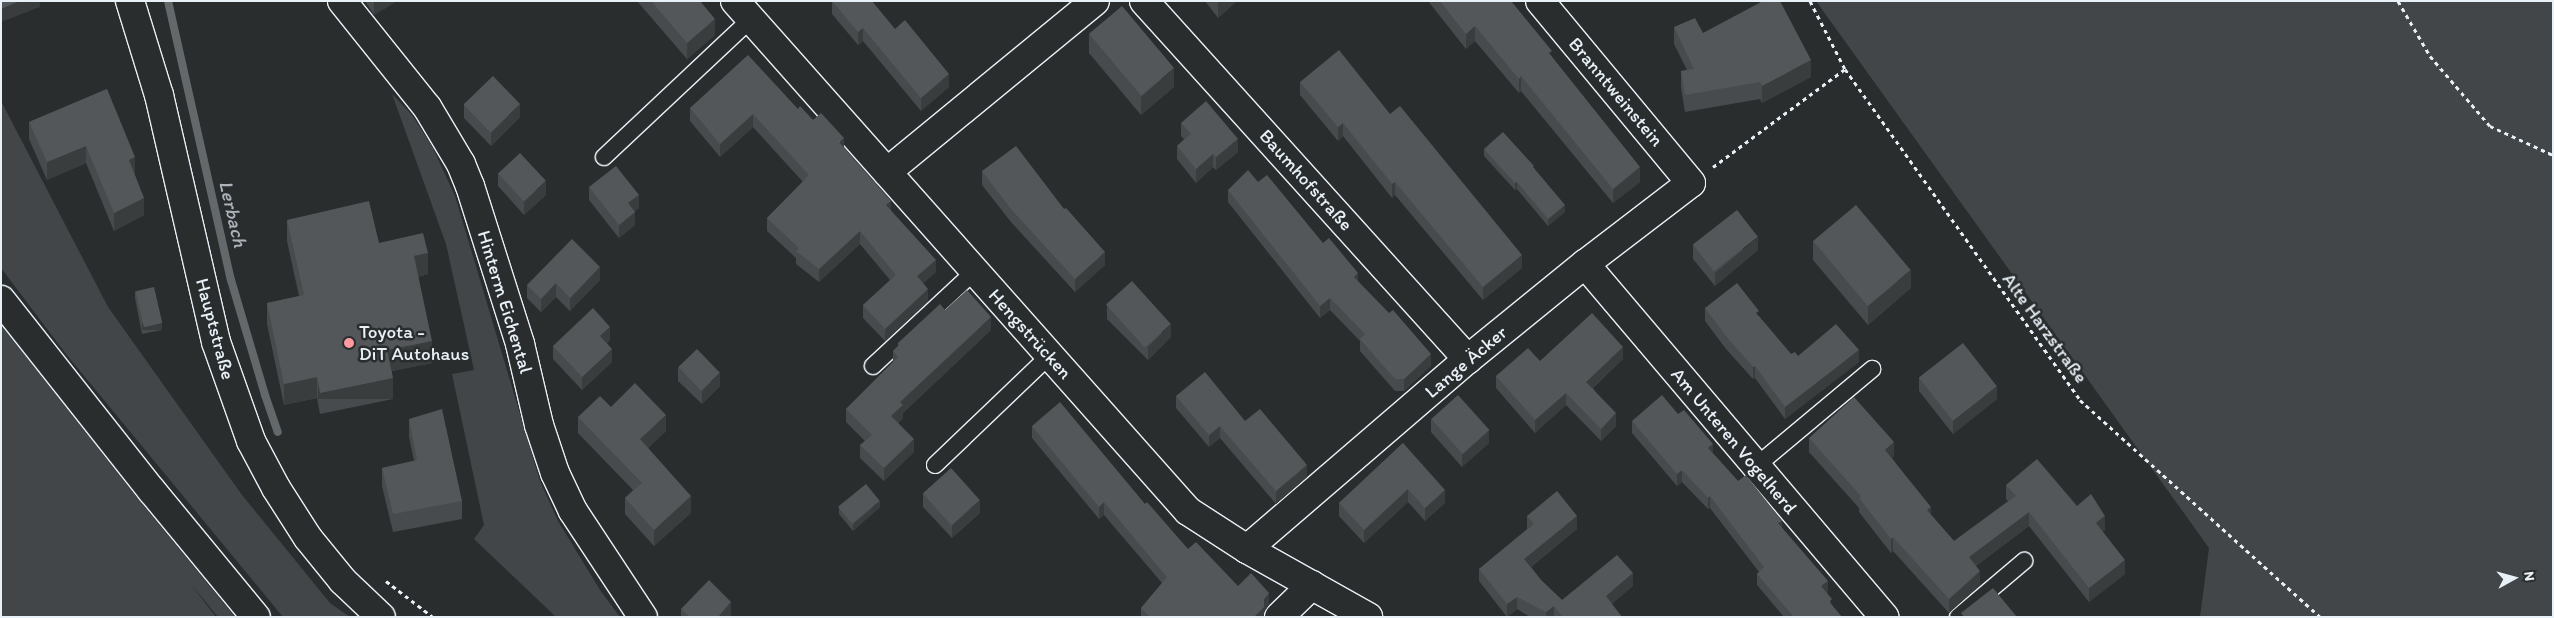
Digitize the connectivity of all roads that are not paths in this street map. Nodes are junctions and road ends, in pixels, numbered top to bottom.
1 (130, 1) edge
2 (342, 1) edge
3 (1095, 1) edge
4 (1144, 1) edge
5 (1540, 1) edge
6 (742, 11) edge
7 (604, 157) dead end
8 (887, 172) junction
9 (1691, 183) joint
10 (1585, 264) junction
11 (975, 271) junction
12 (1, 300) edge
13 (1049, 356) junction
14 (1468, 359) junction
15 (873, 366) dead end
16 (1872, 369) dead end
17 (935, 465) dead end
18 (1755, 467) junction
19 (1247, 549) junction
20 (2024, 561) dead end
21 (1312, 585) junction
22 (255, 616) edge
23 (381, 617) edge
24 (643, 617) edge
25 (1279, 617) edge
26 (1368, 617) edge
27 (1884, 617) edge
28 (1958, 617) edge

1 - 23 street, Hauptstraße
2 - 24 street, Hinterm Eichental
3 - 8 street
4 - 14 street, Baumhofstraße
5 - 9 street, Branntweinstein
6 - 7 lane
6 - 8 street, Hengstrücken
8 - 11 street, Hengstrücken
9 - 10 street, Lange Äcker
10 - 14 street, Lange Äcker
10 - 18 street, Am Unteren Vogelherd
11 - 13 street, Hengstrücken
11 - 15 lane
12 - 22 street
13 - 17 lane
13 - 19 street, Hengstrücken
14 - 19 street, Lange Äcker
16 - 18 lane
18 - 27 street, Am Unteren Vogelherd
19 - 21 street, Hengstrücken
20 - 28 lane
21 - 25 street
21 - 26 street, Hengstrücken

